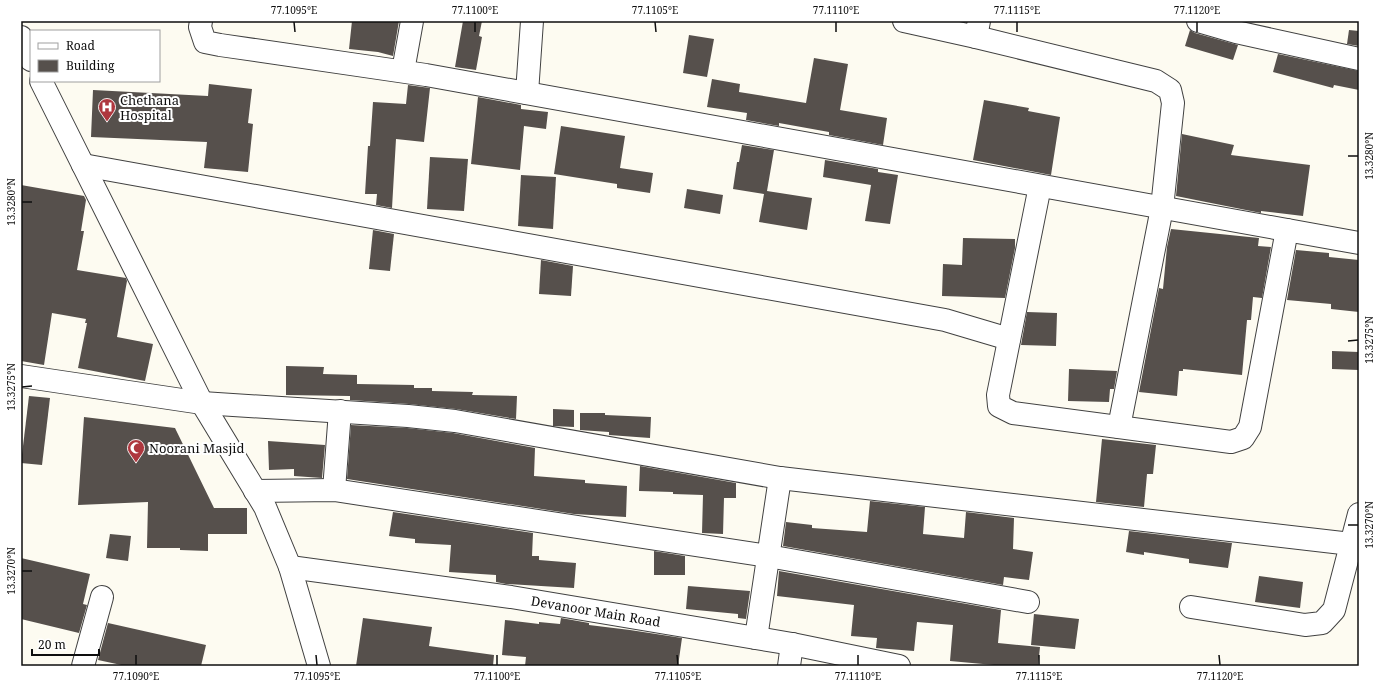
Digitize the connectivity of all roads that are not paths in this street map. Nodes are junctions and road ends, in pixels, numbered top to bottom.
1 (201, 21) edge
2 (412, 21) edge
3 (532, 21) edge
4 (904, 21) edge
5 (1198, 21) edge
6 (977, 29) edge
7 (21, 37) edge
8 (30, 58) edge
9 (1359, 59) edge
10 (403, 71) junction
11 (41, 82) edge
12 (528, 93) junction
13 (83, 165) junction
14 (1040, 186) junction
15 (1162, 208) junction
16 (1288, 230) junction
17 (1359, 243) edge
18 (1009, 339) junction
19 (21, 376) edge
20 (202, 403) junction
21 (340, 412) junction
22 (1119, 428) junction
23 (780, 478) junction
24 (334, 490) junction
25 (255, 491) junction
26 (1359, 514) edge
27 (1351, 544) junction
28 (768, 556) junction
29 (290, 567) junction
30 (102, 597) dead end
31 (1028, 602) dead end
32 (1191, 607) dead end
33 (756, 638) junction
34 (792, 644) junction
35 (83, 666) edge
36 (319, 666) edge
37 (789, 666) edge
38 (899, 666) edge

1 - 10 street
2 - 10 street
3 - 12 street
4 - 6 street
5 - 9 street
6 - 15 street
7 - 8 street
10 - 12 street
11 - 13 street
12 - 14 street
13 - 18 street
13 - 20 street
14 - 15 street
14 - 18 street
15 - 16 street
15 - 22 street
16 - 17 street
16 - 22 street
18 - 22 street
19 - 20 street
20 - 21 street
20 - 25 street
21 - 23 street
21 - 24 street
23 - 27 street
23 - 28 street
24 - 25 street
24 - 28 street
25 - 29 street
26 - 27 street
27 - 32 street
28 - 31 street
28 - 33 street
29 - 33 street, Devanoor Main Road
29 - 36 street
30 - 35 street
33 - 34 street, Devanoor Main Road
34 - 37 street
34 - 38 street, Devanoor Main Road

